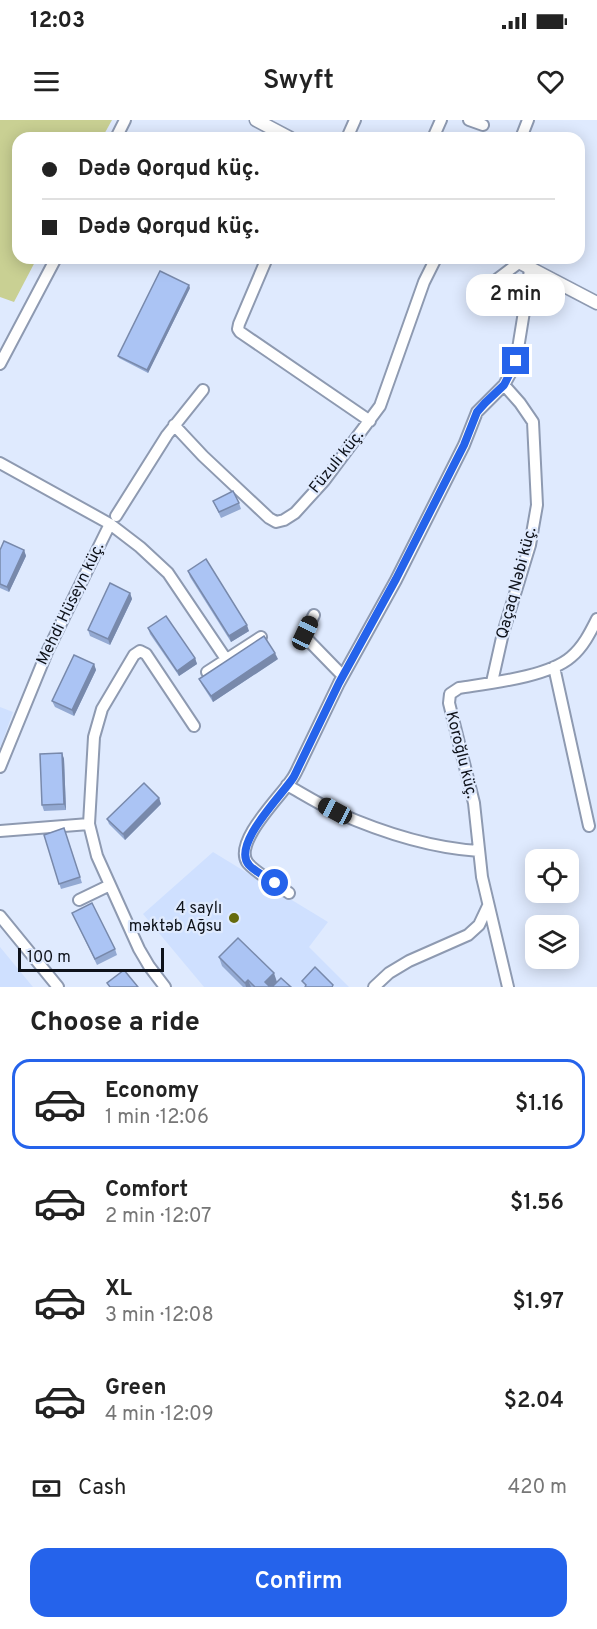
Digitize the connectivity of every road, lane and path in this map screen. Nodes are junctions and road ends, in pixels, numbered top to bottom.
1 (256, 120) edge
2 (470, 120) edge
3 (483, 125) dead end
4 (279, 132) edge
5 (53, 264) edge
6 (264, 264) edge
7 (433, 264) edge
8 (519, 264) edge
9 (520, 264) edge
10 (522, 264) edge
11 (479, 293) dead end
12 (595, 298) edge
13 (0, 364) edge
14 (504, 385) junction
15 (203, 390) dead end
16 (370, 421) junction
17 (174, 425) junction
18 (0, 463) edge
19 (113, 520) junction
20 (314, 615) dead end
21 (597, 619) edge
22 (261, 637) edge
23 (226, 659) junction
24 (554, 668) junction
25 (207, 672) edge
26 (343, 676) junction
27 (492, 682) junction
28 (194, 726) dead end
29 (0, 767) edge
30 (287, 785) junction
31 (89, 824) junction
32 (589, 826) dead end
33 (0, 831) edge
34 (479, 851) junction
35 (110, 885) junction
36 (289, 893) dead end
37 (79, 900) dead end
38 (488, 906) junction
39 (0, 916) edge
40 (58, 987) edge
41 (165, 987) edge
42 (374, 987) edge
43 (508, 987) edge

1 - 4 main road
2 - 3 street
5 - 13 street
6 - 16 street
7 - 16 street, Füzuli küç.
8 - 11 street
9 - 14 street
10 - 12 main road
14 - 26 street
14 - 27 street, Qaçaq Nəbi küç.
15 - 17 street
16 - 17 street, Füzuli küç.
17 - 19 street
18 - 19 street, Mehdi Hüseyn küç.
19 - 23 street
19 - 29 street, Mehdi Hüseyn küç.
20 - 26 street
21 - 24 street, Koroğlu küç.
22 - 23 street
23 - 25 street
24 - 27 street, Koroğlu küç.
24 - 32 street
26 - 30 street
27 - 34 street, Koroğlu küç.
28 - 31 street
30 - 34 street
30 - 36 street
31 - 33 street
31 - 35 street
34 - 38 street, Koroğlu küç.
35 - 37 street
35 - 41 street
38 - 42 street
38 - 43 street, Koroğlu küç.
39 - 40 street

